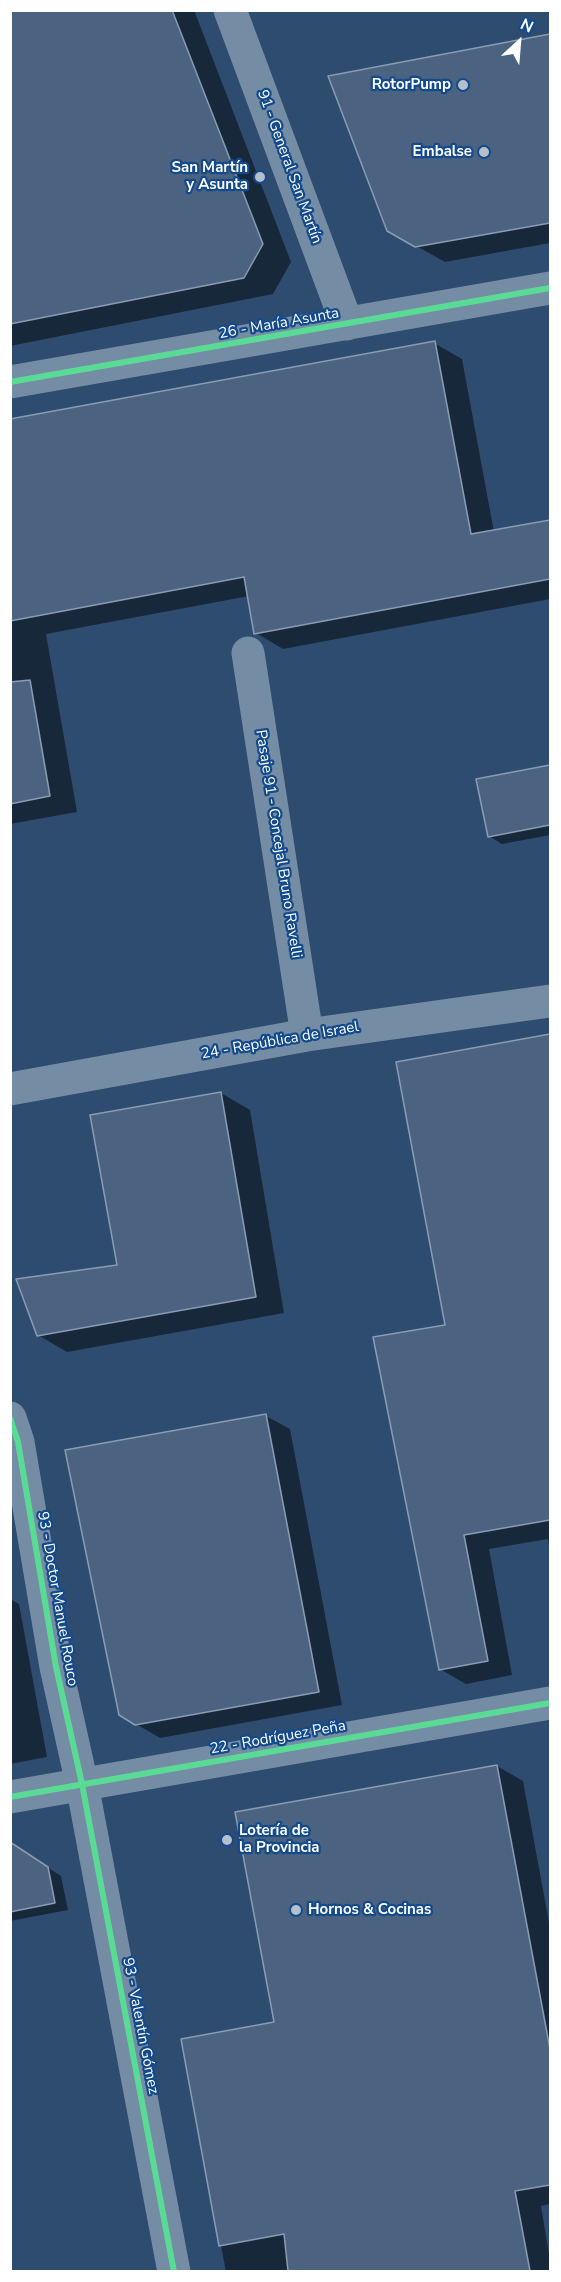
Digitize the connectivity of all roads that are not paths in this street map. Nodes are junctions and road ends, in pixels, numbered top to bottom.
1 (230, 10) edge
2 (550, 288) edge
3 (347, 324) junction
4 (10, 382) edge
5 (248, 653) dead end
6 (550, 1000) edge
7 (307, 1035) junction
8 (10, 1089) edge
9 (10, 1418) edge
10 (550, 1703) edge
11 (82, 1784) junction
12 (10, 1797) edge
13 (174, 2271) edge

1 - 3 street, 91 - General San Martín
2 - 3 street, 26 - María Asunta
3 - 4 street, 26 - María Asunta
5 - 7 street, Pasaje 91 - Concejal Bruno Ravelli
6 - 7 street, 24 - República de Israel
7 - 8 street, 24 - República de Israel
9 - 11 street, 93 - Doctor Manuel Rouco
10 - 11 street, 22 - Rodríguez Peña
11 - 12 street, 22 - Rodríguez Peña
11 - 13 street, 93 - Valentín Gómez

